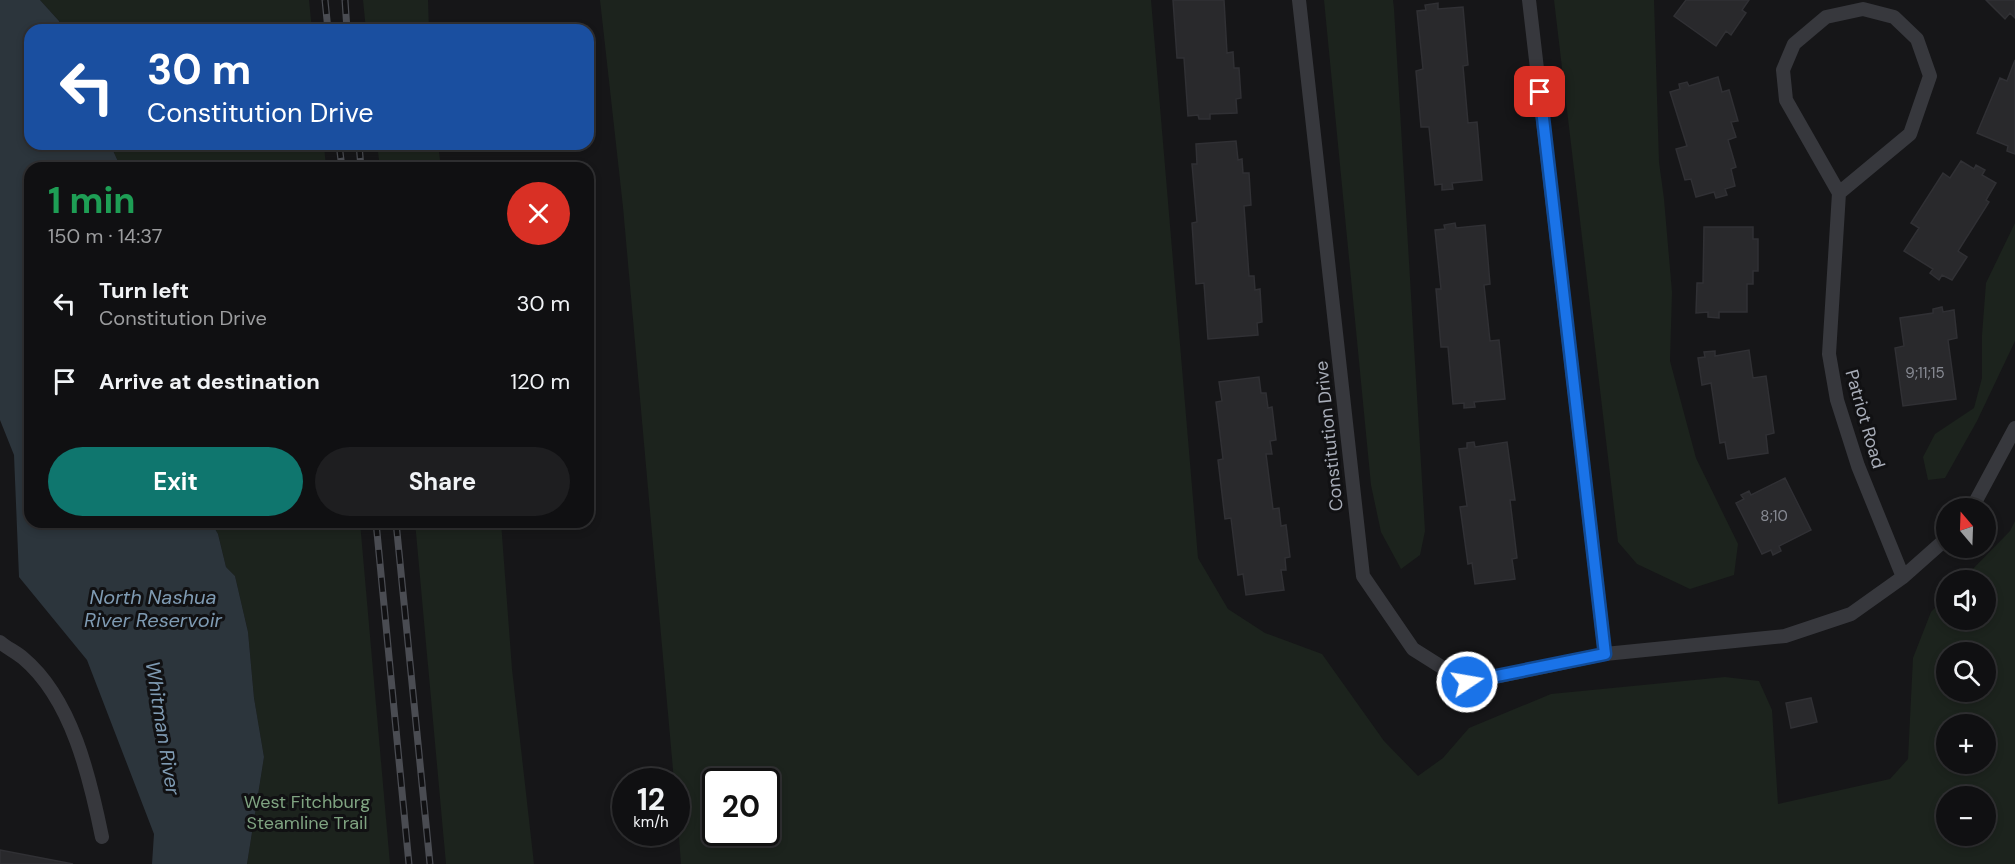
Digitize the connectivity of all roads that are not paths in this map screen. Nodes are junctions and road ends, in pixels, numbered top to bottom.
1 (1299, 0) edge
2 (1529, 0) edge
3 (1839, 193) junction
4 (2015, 428) edge
5 (1977, 498) edge
6 (1936, 548) edge
7 (1903, 577) junction
8 (0, 642) edge
9 (1605, 654) junction
10 (102, 837) dead end

1 - 9 lane, Constitution Drive
2 - 9 lane
3 - 3 lane
3 - 7 lane, Patriot Road
4 - 5 lane
6 - 7 lane, Constitution Drive
7 - 9 lane, Constitution Drive
8 - 10 lane

